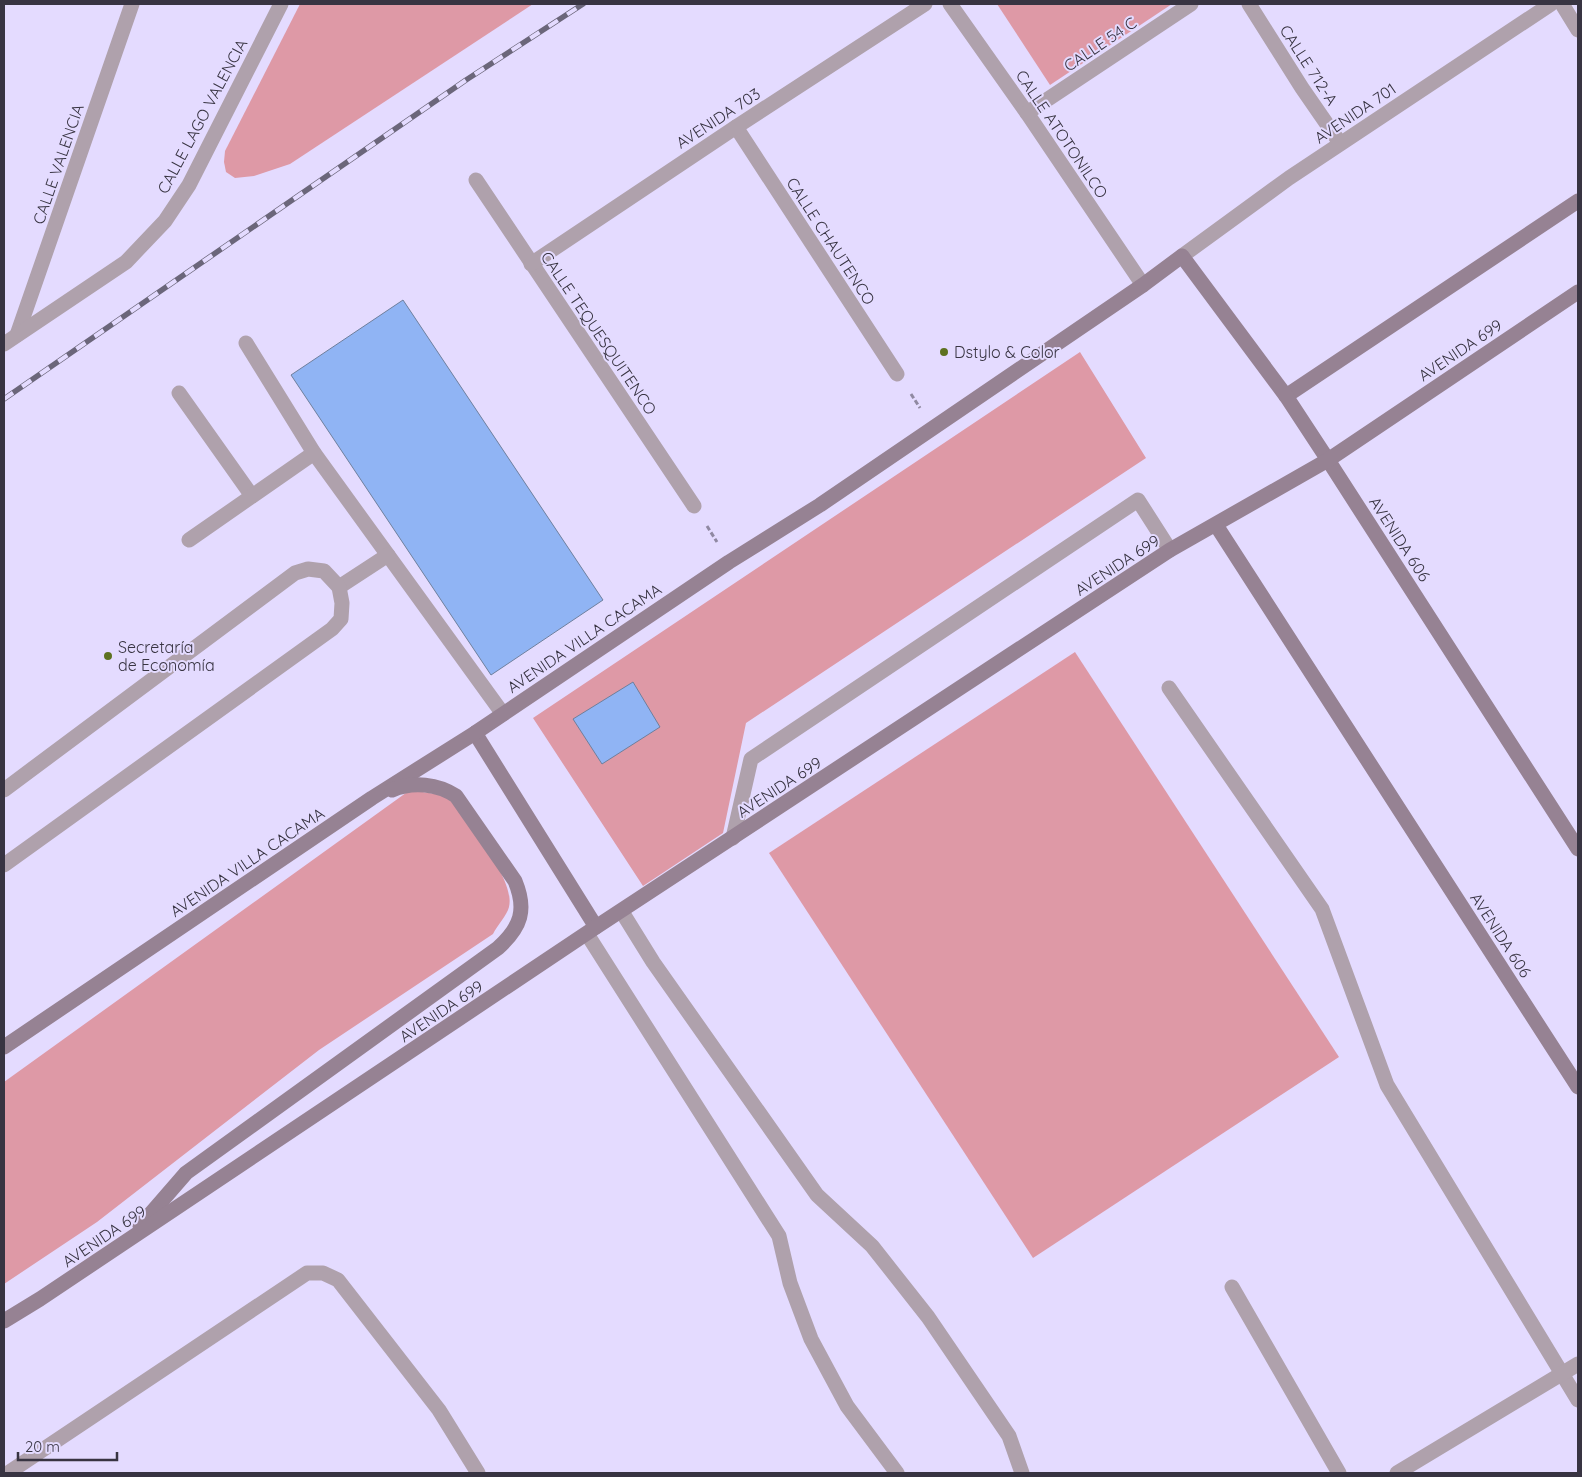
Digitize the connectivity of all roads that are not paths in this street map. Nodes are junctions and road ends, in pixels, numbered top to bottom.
1 (132, 4) edge
2 (281, 4) edge
3 (925, 4) edge
4 (950, 4) edge
5 (1192, 4) edge
6 (1249, 4) edge
7 (1551, 4) edge
8 (1562, 4) edge
9 (1578, 30) edge
10 (1027, 113) junction
11 (736, 127) junction
12 (1340, 143) junction
13 (476, 180) dead end
14 (1578, 201) edge
15 (1182, 256) junction
16 (531, 264) junction
17 (1143, 285) junction
18 (1578, 292) edge
19 (17, 335) junction
20 (246, 343) dead end
21 (4, 344) edge
22 (897, 374) road end
23 (179, 393) dead end
24 (1286, 396) junction
25 (314, 453) junction
26 (1328, 460) junction
27 (252, 496) junction
28 (694, 506) road end
29 (1216, 525) junction
30 (189, 540) dead end
31 (1170, 550) junction
32 (388, 555) junction
33 (338, 587) junction
34 (1169, 688) dead end
35 (502, 714) junction
36 (475, 733) junction
37 (4, 790) edge
38 (372, 798) junction
39 (733, 838) junction
40 (1578, 849) edge
41 (4, 865) edge
42 (622, 912) junction
43 (591, 931) junction
44 (4, 1047) edge
45 (1578, 1087) edge
46 (126, 1242) junction
47 (1232, 1287) dead end
48 (4, 1321) edge
49 (1578, 1364) edge
50 (1562, 1374) junction
51 (1578, 1400) edge
52 (8, 1473) edge
53 (478, 1473) edge
54 (897, 1473) edge
55 (1022, 1473) edge
56 (1339, 1473) edge
57 (1397, 1473) edge

1 - 19 street, CALLE VALENCIA
2 - 19 street, CALLE LAGO VALENCIA
3 - 11 street, AVENIDA 703
4 - 10 street, CALLE ATOTONILCO
5 - 10 street, CALLE 54 C
6 - 12 street, CALLE 712-A
7 - 12 street, AVENIDA 701
8 - 9 street
10 - 17 street, CALLE ATOTONILCO
11 - 16 street, AVENIDA 703
11 - 22 street, CALLE CHAUTENCO
12 - 15 street, AVENIDA 701
13 - 16 street, CALLE TEQUESQUITENCO
14 - 24 street
15 - 17 street, AVENIDA VILLA CACAMA
15 - 24 street, AVENIDA 606
16 - 28 street, CALLE TEQUESQUITENCO
17 - 35 street, AVENIDA VILLA CACAMA
18 - 26 street, AVENIDA 699
19 - 21 street, CALLE LAGO VALENCIA
20 - 25 street
23 - 27 street
24 - 26 street, AVENIDA 606
25 - 27 street
25 - 32 street
26 - 29 street, AVENIDA 699
26 - 40 street, AVENIDA 606
27 - 30 street
29 - 31 street, AVENIDA 699
29 - 45 street, AVENIDA 606
31 - 39 street, AVENIDA 699
31 - 39 street
32 - 33 street
32 - 35 street
33 - 37 street
33 - 41 street
34 - 50 street
35 - 36 street, AVENIDA VILLA CACAMA
36 - 38 street, AVENIDA VILLA CACAMA
36 - 43 street
38 - 44 street, AVENIDA VILLA CACAMA
38 - 46 street
39 - 42 street, AVENIDA 699
42 - 43 street, AVENIDA 699
42 - 55 street
43 - 46 street, AVENIDA 699
43 - 54 street
46 - 48 street, AVENIDA 699
47 - 56 street
49 - 50 street
50 - 51 street
50 - 57 street
52 - 53 street

